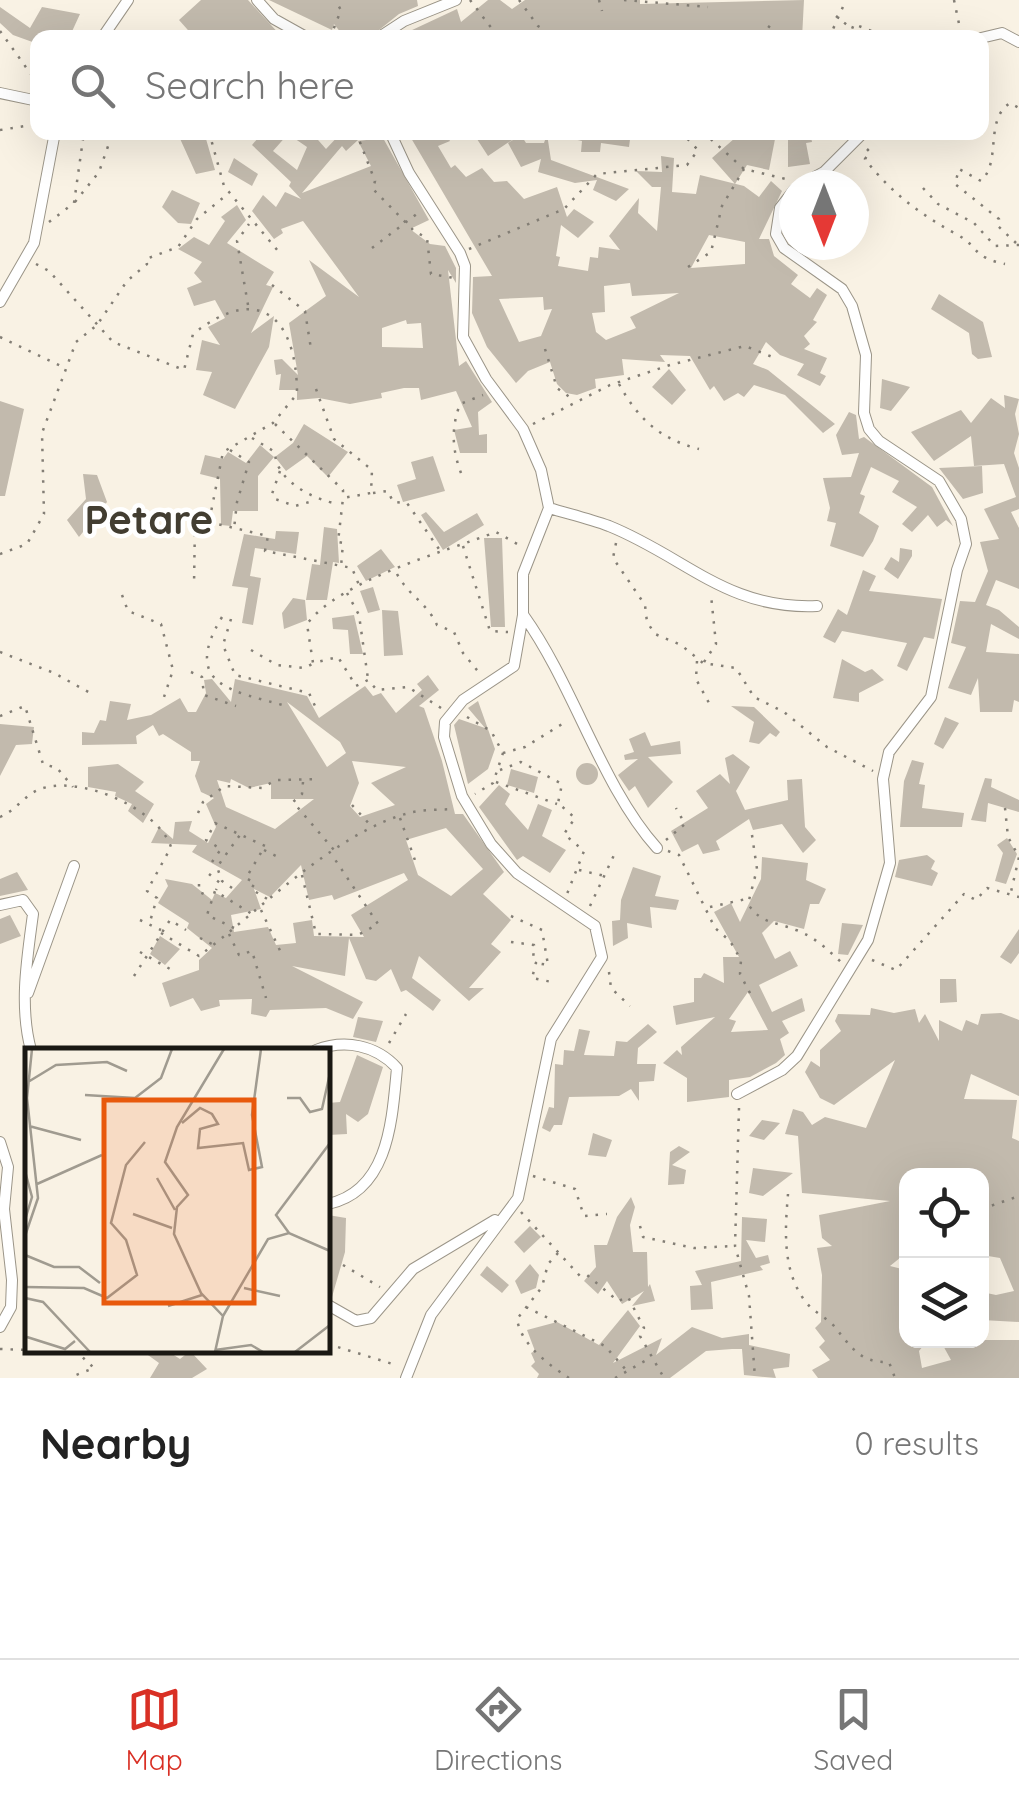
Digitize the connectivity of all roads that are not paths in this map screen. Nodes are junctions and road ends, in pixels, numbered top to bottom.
1 (128, 0) edge
2 (258, 0) edge
3 (456, 0) edge
4 (107, 30) edge
5 (294, 30) edge
6 (390, 30) edge
7 (989, 36) edge
8 (1019, 42) edge
9 (0, 93) edge
10 (30, 99) edge
11 (53, 140) edge
12 (394, 140) edge
13 (858, 140) edge
14 (826, 170) edge
15 (779, 214) edge
16 (779, 239) edge
17 (801, 260) edge
18 (0, 302) edge
19 (549, 508) junction
20 (818, 606) dead end
21 (524, 615) junction
22 (657, 848) road end
23 (74, 866) dead end
24 (0, 905) edge
25 (26, 998) junction
26 (30, 1048) edge
27 (330, 1048) edge
28 (737, 1094) road end
29 (0, 1142) edge
30 (330, 1203) edge
31 (500, 1218) junction
32 (330, 1306) edge
33 (0, 1326) edge
34 (407, 1374) edge

1 - 4 street
2 - 5 street
3 - 6 street
7 - 8 street
9 - 10 street
11 - 18 street
12 - 19 street
13 - 14 street
15 - 16 street
17 - 28 street
19 - 20 street
19 - 21 street
21 - 22 street
21 - 31 street
23 - 25 street
24 - 25 street
25 - 26 street
27 - 30 street
29 - 33 street
31 - 32 street
31 - 34 street

